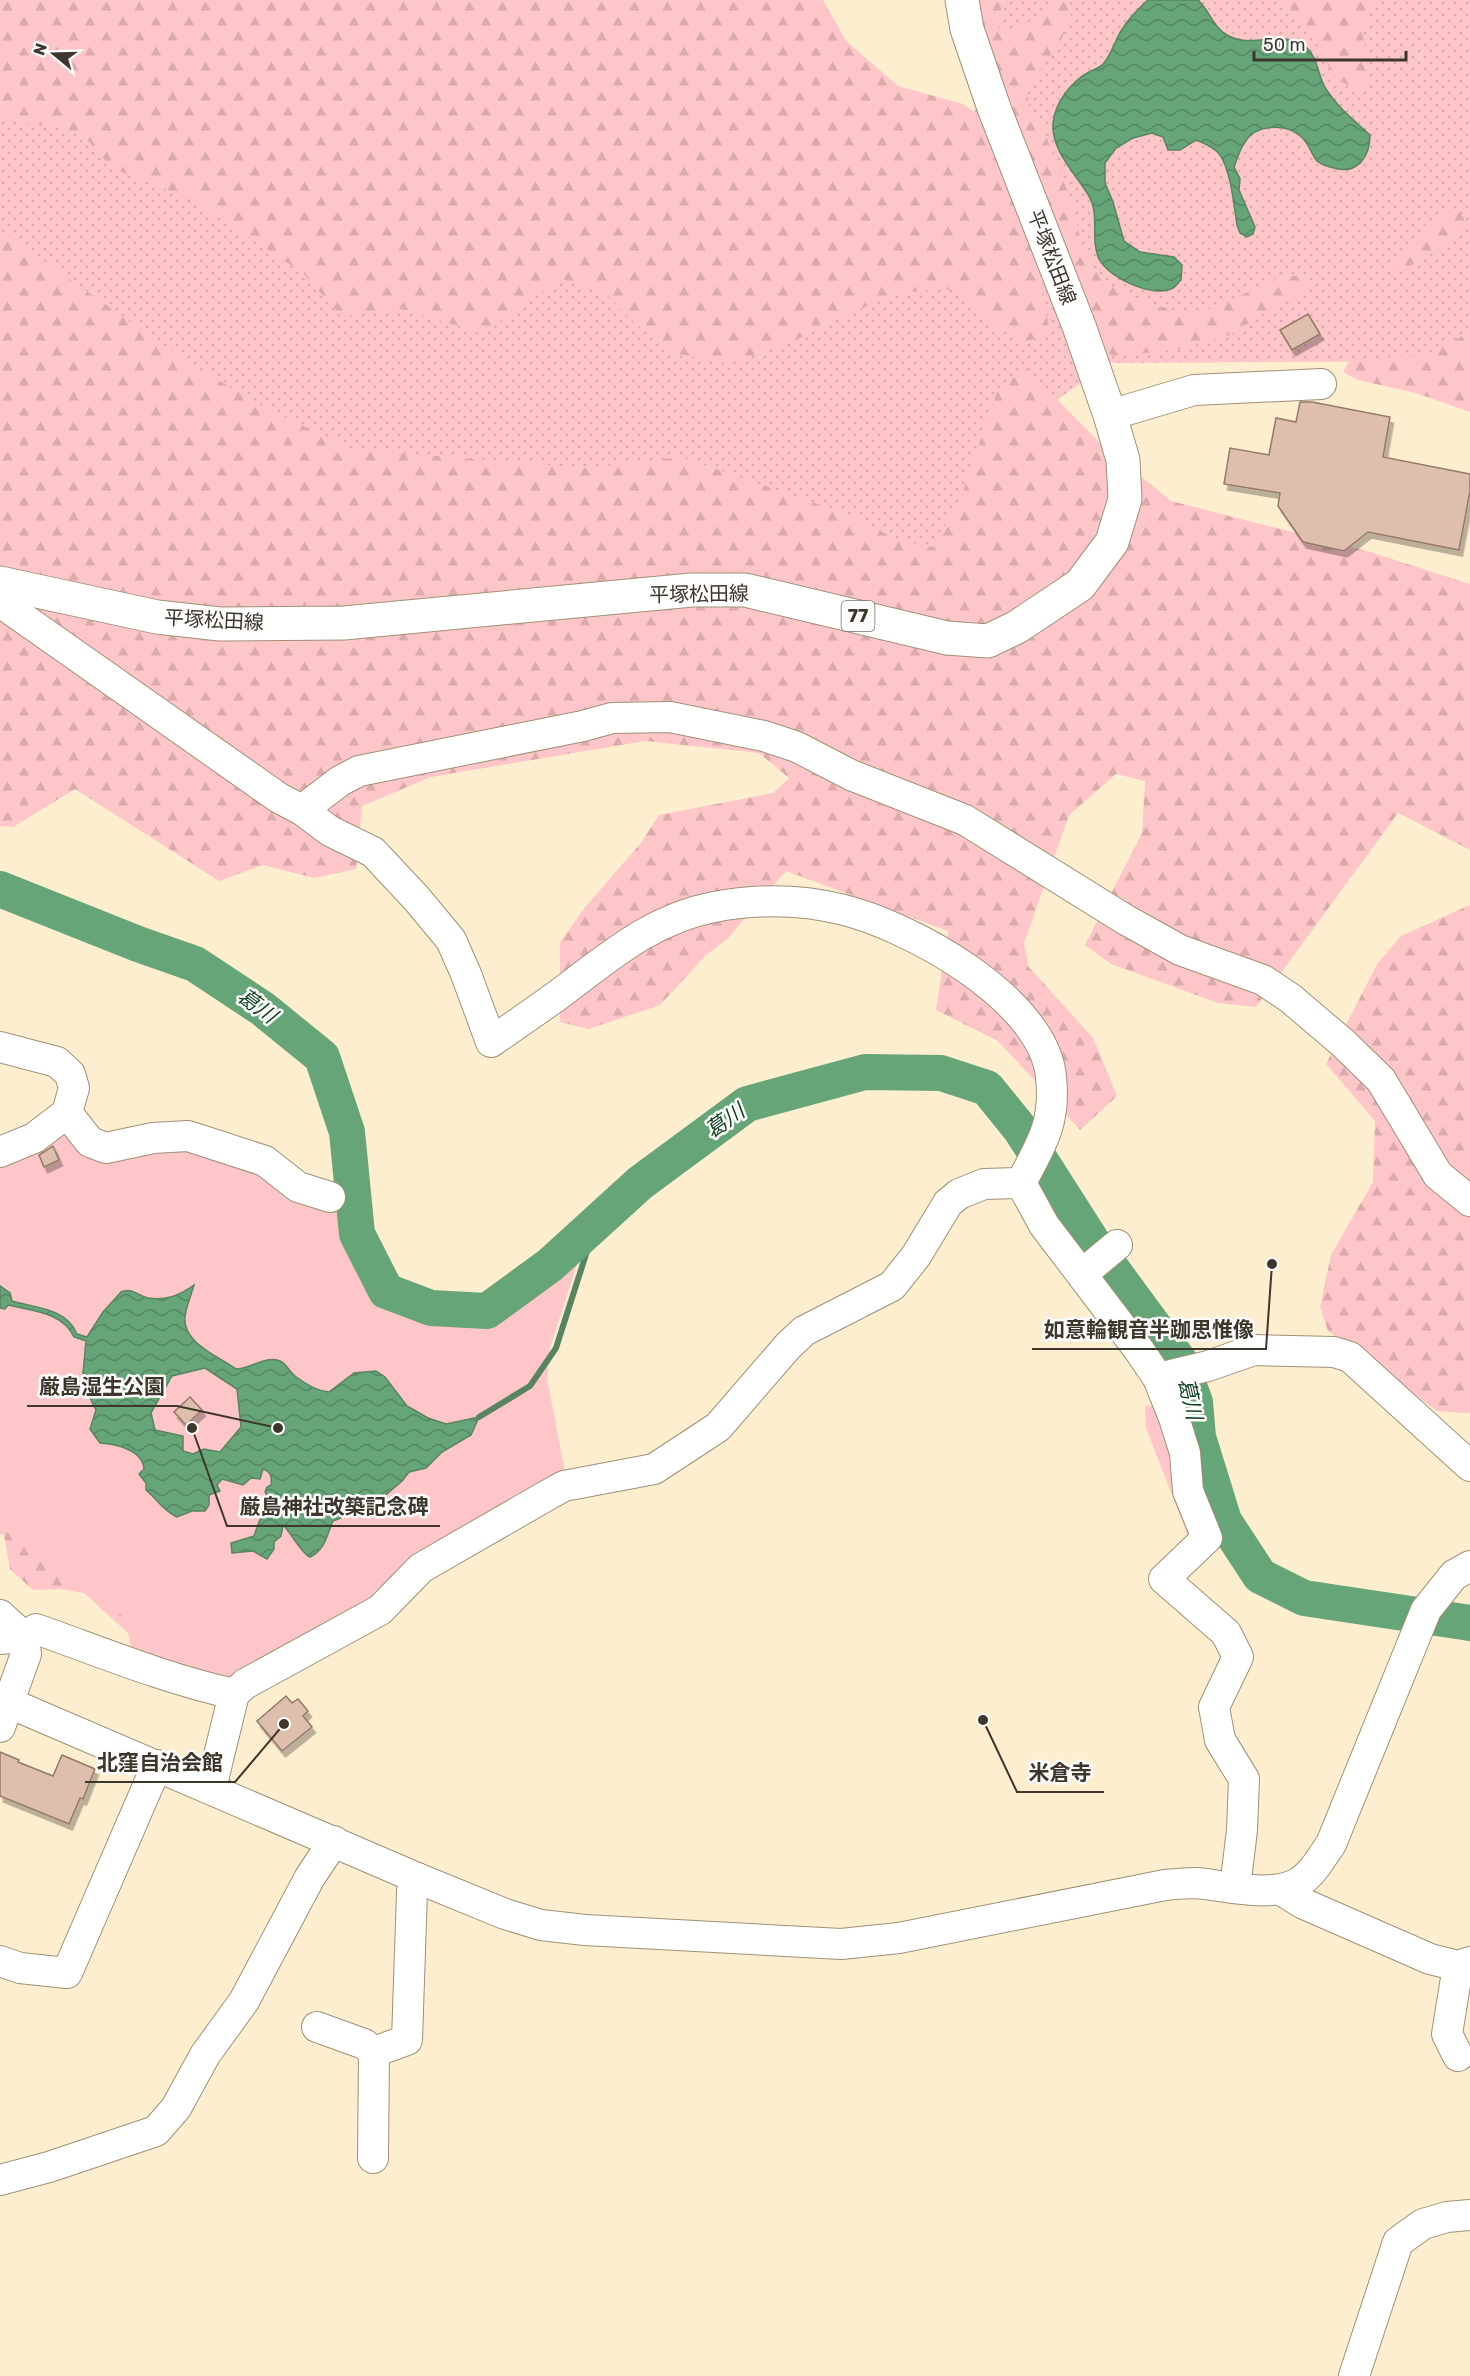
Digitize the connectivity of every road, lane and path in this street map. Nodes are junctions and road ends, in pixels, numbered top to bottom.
1 (962, 0) edge
2 (1322, 384) dead end
3 (1110, 415) junction
4 (0, 583) edge
5 (0, 602) edge
6 (302, 810) junction
7 (0, 1047) edge
8 (67, 1113) junction
9 (0, 1152) edge
10 (1024, 1177) junction
11 (330, 1197) dead end
12 (1470, 1201) edge
13 (1117, 1245) dead end
14 (1082, 1274) junction
15 (1162, 1377) junction
16 (1470, 1466) edge
17 (1470, 1566) edge
18 (0, 1615) edge
19 (12, 1638) edge
20 (234, 1694) junction
21 (3, 1709) edge
22 (158, 1765) junction
23 (211, 1788) junction
24 (334, 1841) junction
25 (417, 1878) junction
26 (1235, 1888) junction
27 (1281, 1890) junction
28 (0, 1961) edge
29 (1464, 1964) edge
30 (316, 2026) dead end
31 (374, 2052) junction
32 (1458, 2056) dead end
33 (373, 2158) dead end
34 (0, 2180) edge
35 (1470, 2215) edge
36 (1354, 2376) edge

1 - 3 main road, 平塚松田線 / 77
2 - 3 street
3 - 4 main road, 平塚松田線 / 77
5 - 6 street
6 - 10 street
6 - 12 street
7 - 8 street
8 - 9 street
8 - 11 street
10 - 14 street
10 - 20 street
13 - 14 street
14 - 15 street
15 - 16 street
15 - 26 street
17 - 27 street
18 - 19 street
19 - 20 street
19 - 21 street
20 - 23 street
21 - 22 street
22 - 23 street
22 - 28 street
23 - 24 street
24 - 25 street
24 - 34 street
25 - 26 street
25 - 31 street
26 - 27 street
27 - 29 street
29 - 32 street
30 - 31 street
31 - 33 street
35 - 36 street

